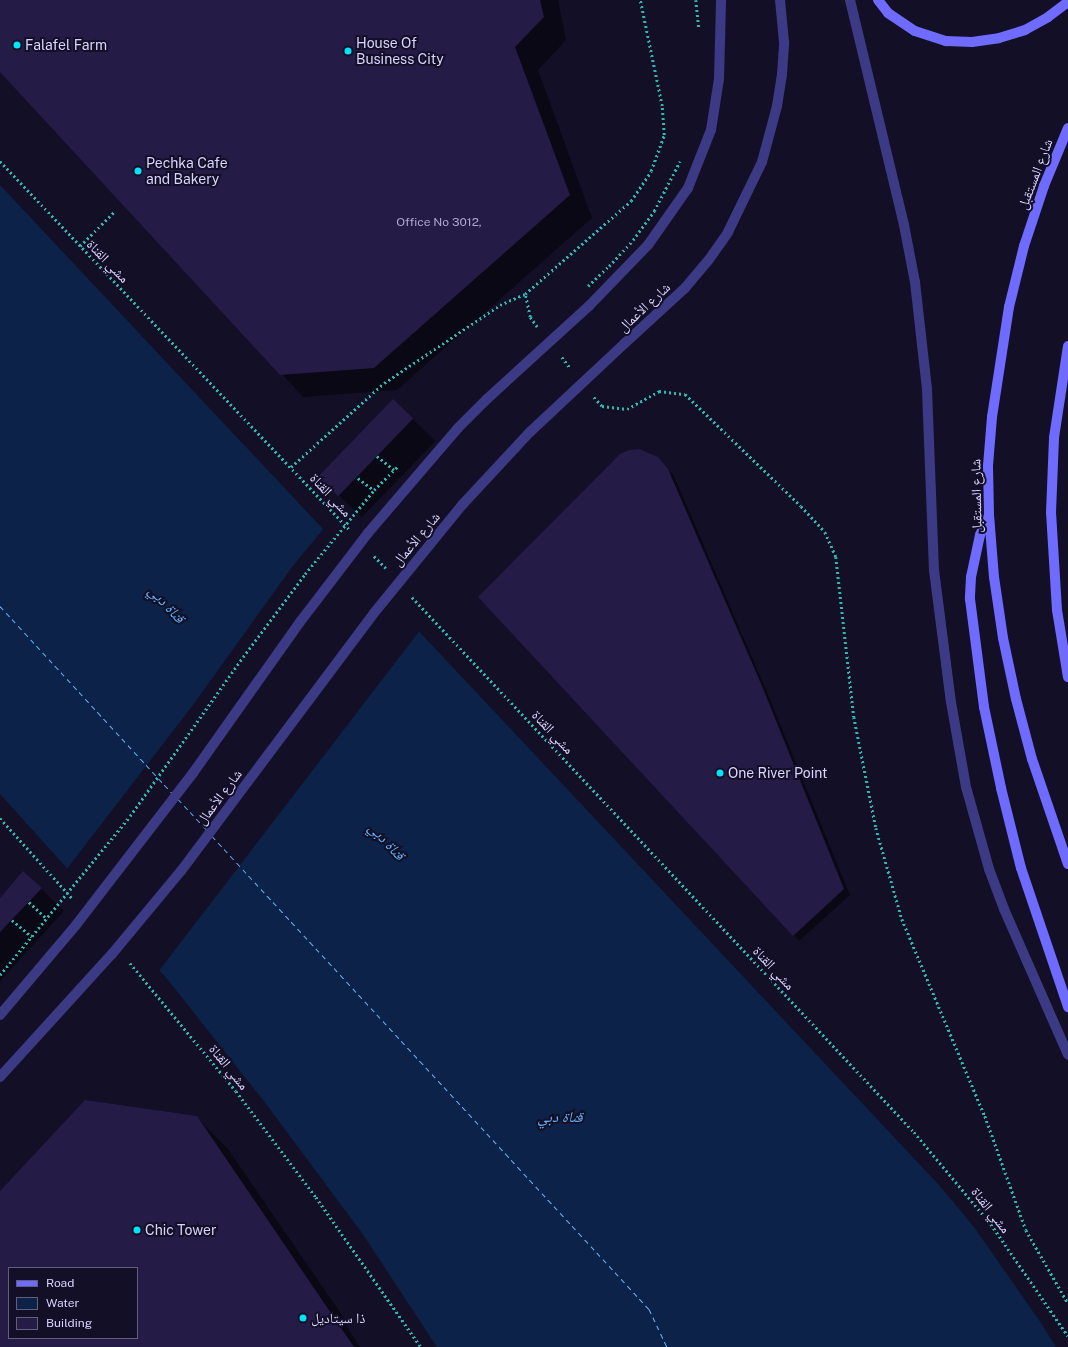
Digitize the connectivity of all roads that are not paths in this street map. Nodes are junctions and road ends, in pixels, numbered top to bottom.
1 (721, 0) edge
2 (780, 0) edge
3 (850, 0) edge
4 (878, 0) edge
5 (1068, 2) edge
6 (1068, 128) edge
7 (1068, 346) edge
8 (989, 515) junction
9 (1068, 677) edge
10 (1068, 864) edge
11 (1068, 1007) edge
12 (0, 1015) edge
13 (1068, 1055) edge
14 (0, 1077) edge

1 - 12 street, bridge
2 - 14 street, شارع الأعمال, bridge
3 - 13 street
4 - 5 main road
6 - 8 main road, شارع المستقبل
7 - 9 main road
8 - 10 main road, شارع المستقبل
8 - 11 main road

